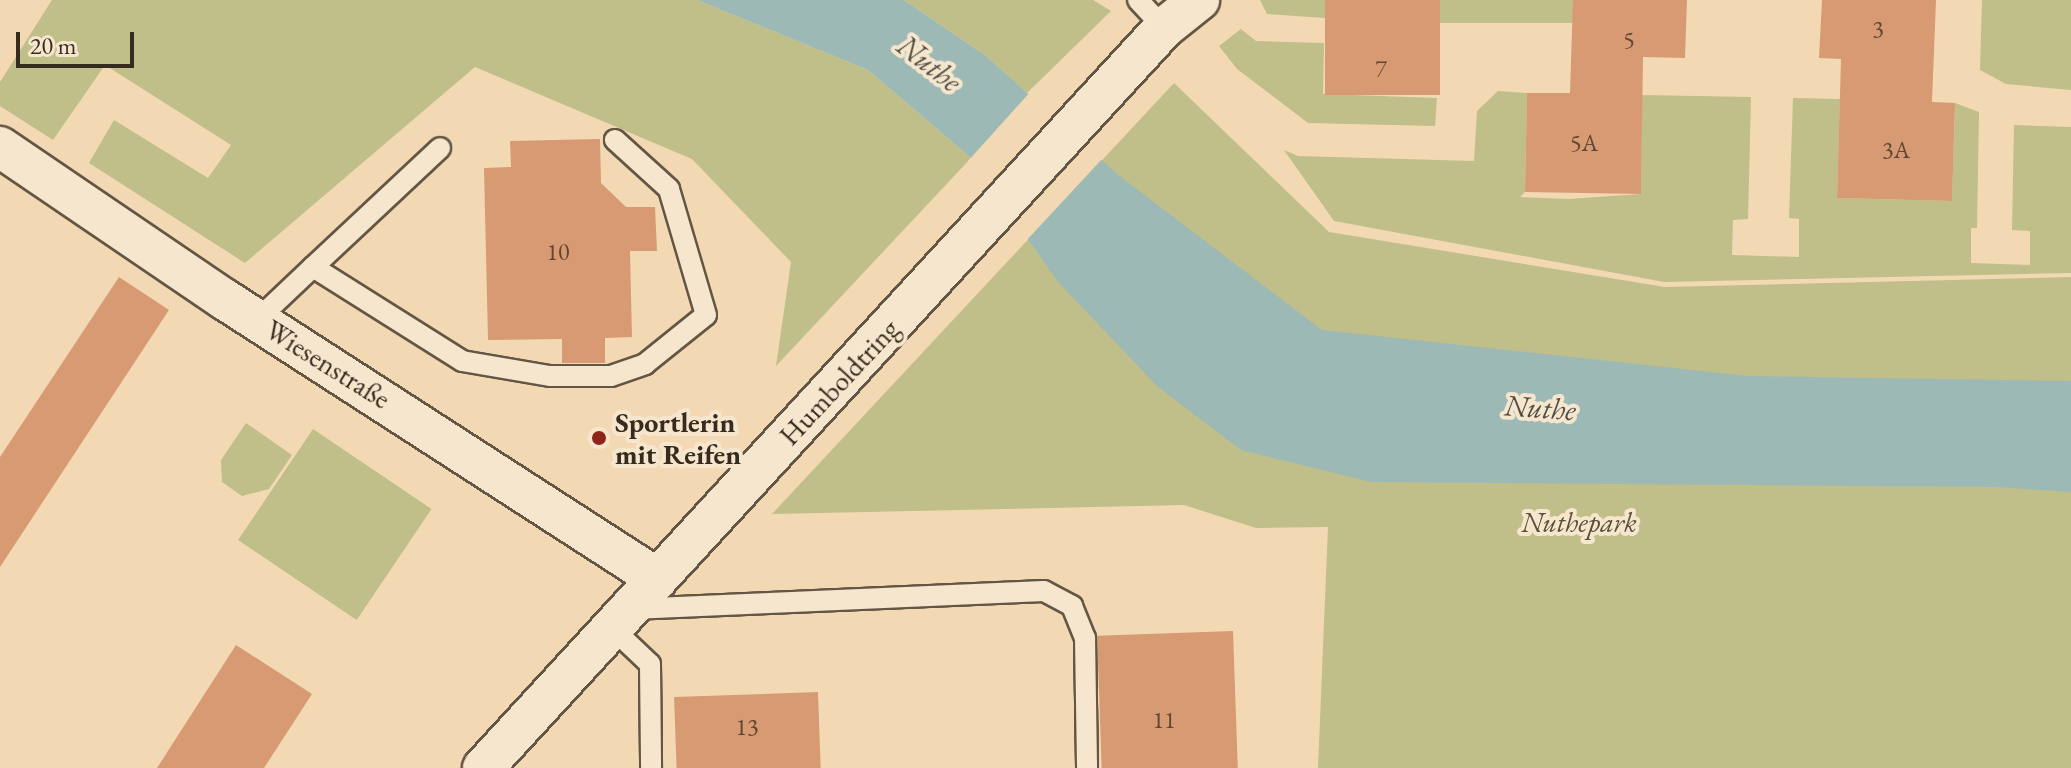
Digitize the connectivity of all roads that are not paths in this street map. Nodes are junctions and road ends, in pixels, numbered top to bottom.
1 (1199, 0) edge
2 (1151, 14) edge
3 (615, 140) dead end
4 (0, 147) edge
5 (440, 148) dead end
6 (313, 267) junction
7 (257, 320) junction
8 (658, 579) junction
9 (621, 619) junction
10 (483, 768) edge
11 (651, 768) edge
12 (1087, 768) edge

1 - 2 street, Humboldtring
2 - 8 street, Humboldtring
3 - 6 lane
4 - 7 street, Wiesenstraße
5 - 6 lane
6 - 7 lane
7 - 8 street, Wiesenstraße
8 - 9 street, Humboldtring
9 - 10 street, Humboldtring
9 - 11 lane
9 - 12 lane

